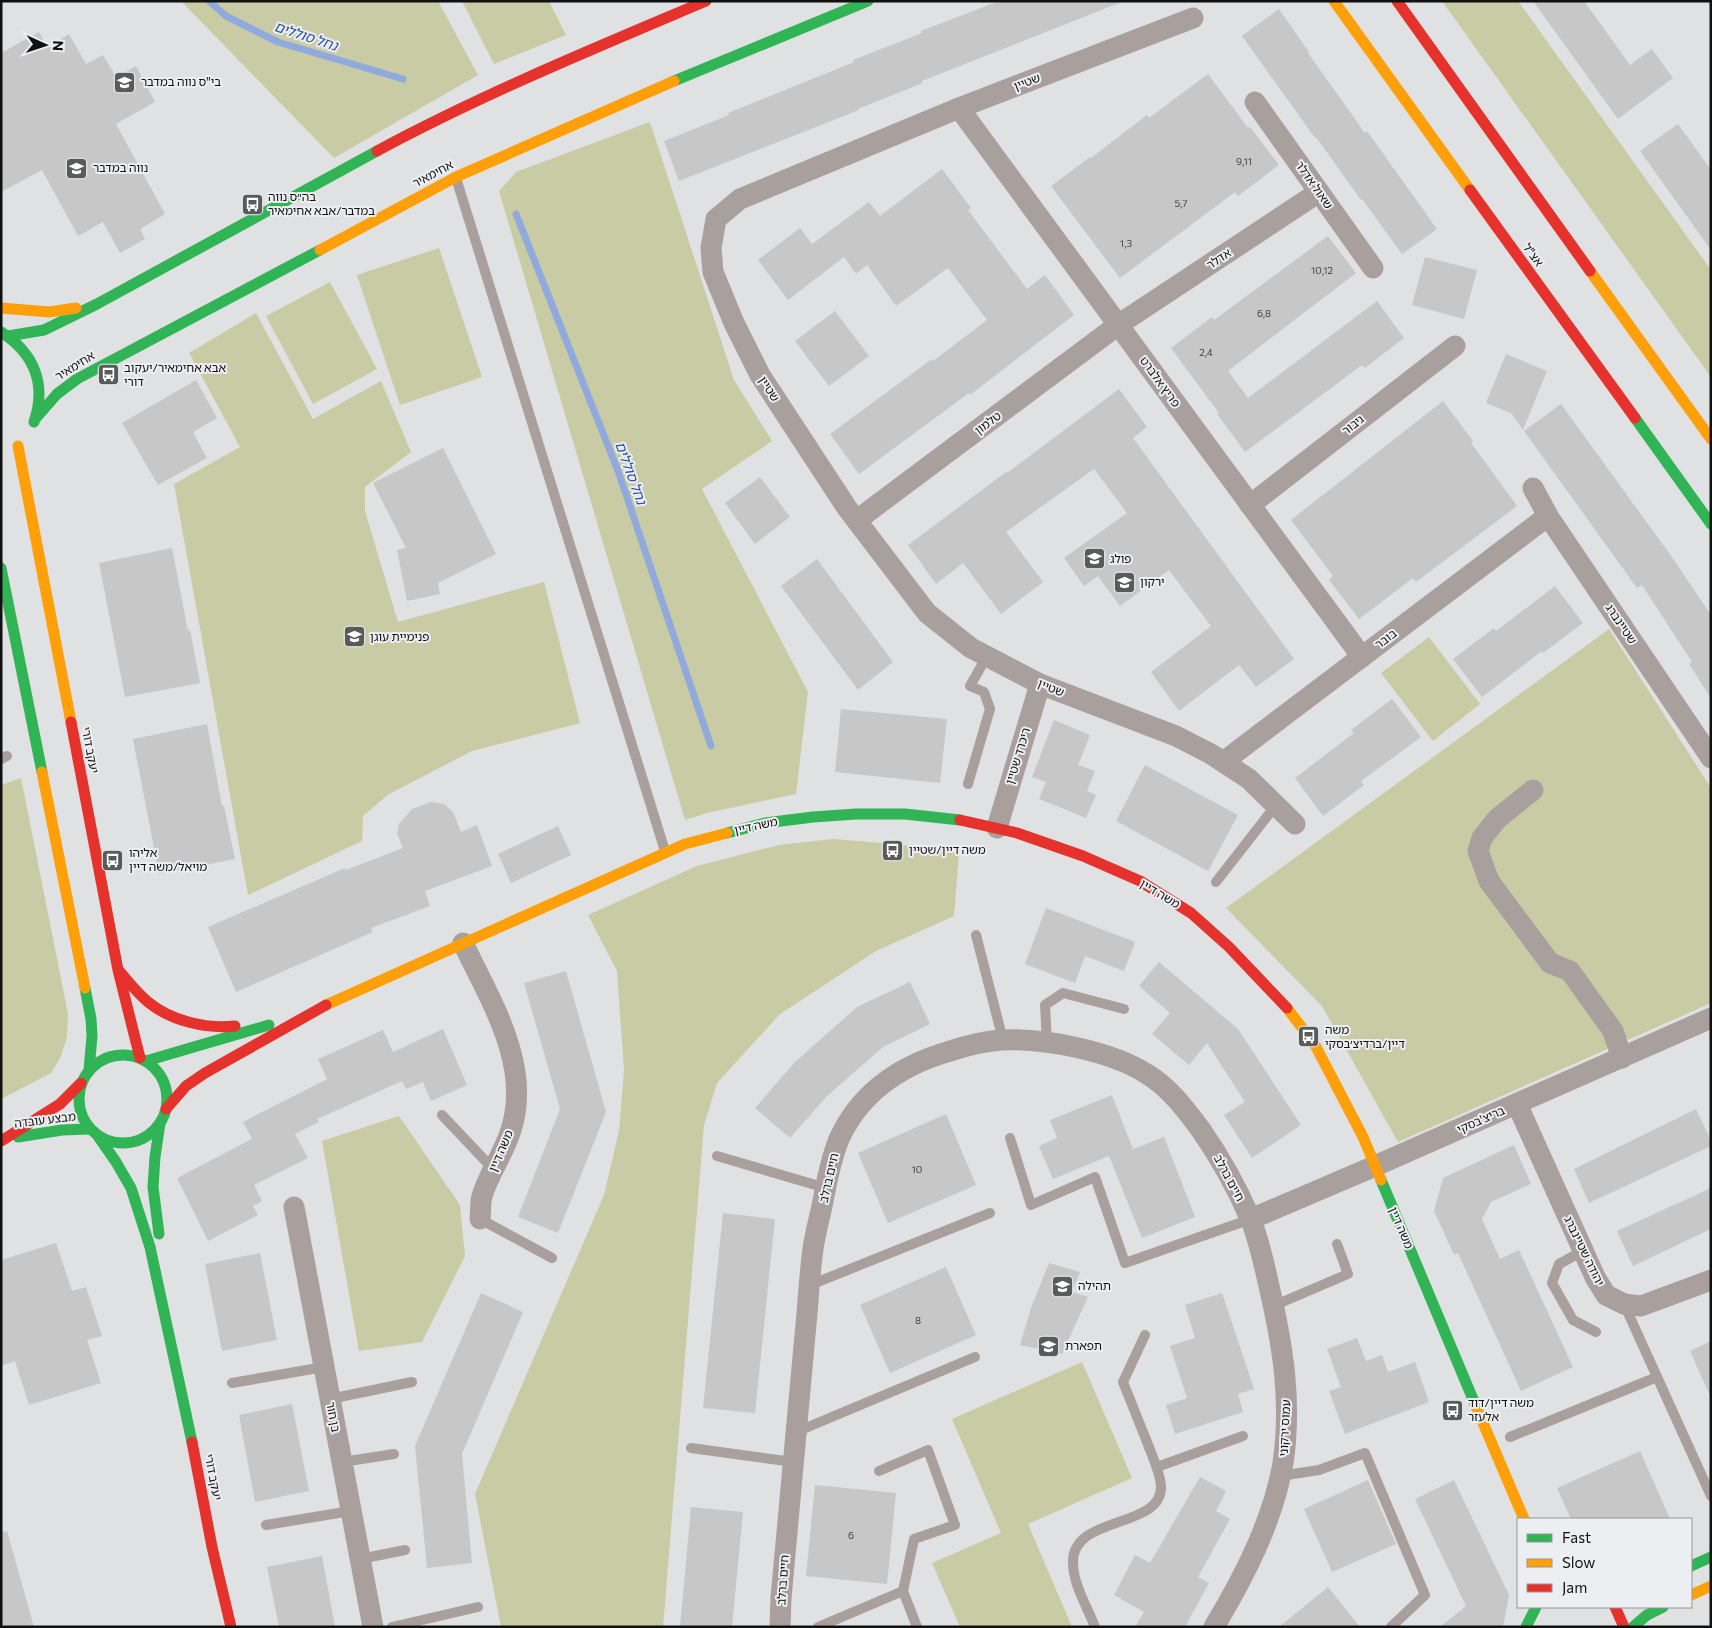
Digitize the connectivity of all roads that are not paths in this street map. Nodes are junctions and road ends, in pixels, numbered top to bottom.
1 (706, 1) edge
2 (868, 1) edge
3 (1334, 1) edge
4 (1397, 1) edge
5 (1193, 18) dead end
6 (1255, 102) dead end
7 (959, 108) junction
8 (456, 177) junction
9 (1319, 192) junction
10 (1373, 268) dead end
11 (97, 304) junction
12 (1, 308) edge
13 (1118, 325) junction
14 (5, 334) edge
15 (1455, 346) dead end
16 (36, 418) junction
17 (1711, 439) edge
18 (1534, 488) dead end
19 (1250, 505) junction
20 (1548, 516) junction
21 (857, 520) junction
22 (1711, 524) edge
23 (1, 568) edge
24 (987, 656) junction
25 (1362, 657) junction
26 (1040, 684) junction
27 (1711, 758) edge
28 (1223, 762) junction
29 (968, 784) dead end
30 (1533, 790) dead end
31 (1276, 805) junction
32 (1295, 824) dead end
33 (997, 828) junction
34 (665, 852) junction
35 (1216, 882) dead end
36 (976, 935) dead end
37 (463, 943) junction
38 (118, 970) junction
39 (321, 1008) junction
40 (1124, 1009) dead end
41 (1711, 1018) edge
42 (274, 1023) junction
43 (1003, 1040) junction
44 (1046, 1043) junction
45 (1622, 1058) junction
46 (143, 1059) junction
47 (89, 1070) junction
48 (81, 1083) junction
49 (1517, 1104) junction
50 (166, 1109) junction
51 (442, 1114) dead end
52 (160, 1123) junction
53 (94, 1133) junction
54 (1010, 1138) dead end
55 (2, 1141) edge
56 (717, 1156) dead end
57 (1375, 1166) junction
58 (494, 1170) junction
59 (826, 1188) junction
60 (294, 1207) dead end
61 (990, 1213) dead end
62 (480, 1219) joint
63 (1251, 1219) junction
64 (1337, 1244) dead end
65 (1583, 1250) junction
66 (552, 1258) dead end
67 (1711, 1280) edge
68 (810, 1285) junction
69 (1624, 1304) junction
70 (1273, 1306) junction
71 (170, 1332) junction
72 (1596, 1332) dead end
73 (1145, 1335) dead end
74 (975, 1356) dead end
75 (324, 1367) junction
76 (1657, 1377) junction
77 (232, 1382) dead end
78 (412, 1382) dead end
79 (330, 1399) junction
80 (796, 1432) junction
81 (1244, 1436) dead end
82 (1510, 1437) dead end
83 (691, 1448) dead end
84 (394, 1454) dead end
85 (342, 1462) junction
86 (793, 1462) junction
87 (1157, 1467) junction
88 (879, 1471) dead end
89 (1280, 1476) junction
90 (1711, 1496) edge
91 (351, 1511) junction
92 (1524, 1518) edge
93 (266, 1525) dead end
94 (405, 1550) dead end
95 (1711, 1557) edge
96 (360, 1558) junction
97 (1692, 1566) edge
98 (1711, 1586) edge
99 (903, 1591) junction
100 (1692, 1594) edge
101 (478, 1607) dead end
102 (1614, 1608) edge
103 (1661, 1608) edge
104 (1534, 1609) edge
105 (231, 1627) edge
106 (373, 1627) edge
107 (392, 1627) edge
108 (780, 1627) edge
109 (818, 1627) edge
110 (917, 1627) edge
111 (1095, 1627) edge
112 (1214, 1627) edge
113 (1391, 1627) edge
114 (1526, 1627) edge
115 (1624, 1627) edge
116 (1633, 1627) edge

1 - 11 street
2 - 8 street, אחימאיר
3 - 22 street, אצ"ל
4 - 17 street
5 - 7 street, שטיין
6 - 9 street, שאול אדלר
7 - 13 street, פריץ אלברט
7 - 21 street, שטיין
8 - 16 street, אחימאיר
8 - 34 lane
9 - 10 street, שאול אדלר
9 - 13 street, אדלר
11 - 12 street
11 - 14 street
13 - 19 street, פריץ אלברט
13 - 21 street, טלמון
14 - 16 street
15 - 19 street, גיבור
16 - 38 street, יעקב דורי
18 - 20 street, שטיינברג
19 - 25 street, פריץ אלברט
20 - 25 street, בובר
20 - 27 street, שטיינברג
21 - 24 street, שטיין
23 - 47 street
24 - 26 street, שטיין
24 - 29 lane
25 - 28 street, בובר
26 - 28 street, שטיין
26 - 33 street, ריכרד שטיין
28 - 31 street, שטיין
30 - 45 street
31 - 32 street, שטיין
31 - 35 lane
33 - 34 street, משה דיין
33 - 57 street, משה דיין
34 - 37 street, משה דיין
36 - 43 lane
37 - 39 street, משה דיין
37 - 58 street, משה דיין
38 - 42 street
38 - 46 street, יעקב דורי
39 - 42 street, משה דיין
39 - 50 street, משה דיין
40 - 44 lane
41 - 45 street, בריצ'בסקי
42 - 46 street, משה דיין
43 - 44 street, חיים ברלב
43 - 59 street, חיים ברלב
44 - 63 street, חיים ברלב
45 - 49 street, בריצ'בסקי
46 - 47 street
46 - 50 street
47 - 48 street
48 - 53 street
48 - 55 street, מבצע עובדה
49 - 57 street, בריצ'בסקי
49 - 65 street, יהודה שטיינברג
50 - 52 street
51 - 58 lane
52 - 53 street
52 - 71 street, יעקב דורי
53 - 55 street, מבצע עובדה
53 - 71 street, יעקב דורי
54 - 63 lane
56 - 59 lane
57 - 63 street, בריצ'בסקי
57 - 92 street, משה דיין
58 - 62 street, משה דיין
59 - 68 street, חיים ברלב
60 - 75 street, בן חור
61 - 68 lane
62 - 66 lane
63 - 70 street, עמוס ירקוני
64 - 70 lane
65 - 69 street, יהודה שטיינברג
65 - 72 lane
67 - 69 street
68 - 80 street, חיים ברלב
69 - 76 lane
70 - 89 street, עמוס ירקוני
71 - 105 street, יעקב דורי
73 - 87 lane
74 - 80 lane
75 - 77 lane
75 - 79 street, בן חור
76 - 82 lane
76 - 90 lane
78 - 79 lane
79 - 85 street, בן חור
80 - 86 street, חיים ברלב
81 - 87 lane
83 - 86 lane
84 - 85 lane
85 - 91 street, בן חור
86 - 108 street, חיים ברלב
87 - 111 lane
88 - 99 lane
89 - 112 street, עמוס ירקוני
89 - 113 lane
91 - 93 lane
91 - 96 street, בן חור
94 - 96 lane
95 - 97 street
96 - 106 street, בן חור
98 - 100 street
99 - 109 lane
99 - 110 lane
101 - 107 lane
102 - 115 street
103 - 116 street
104 - 114 street

